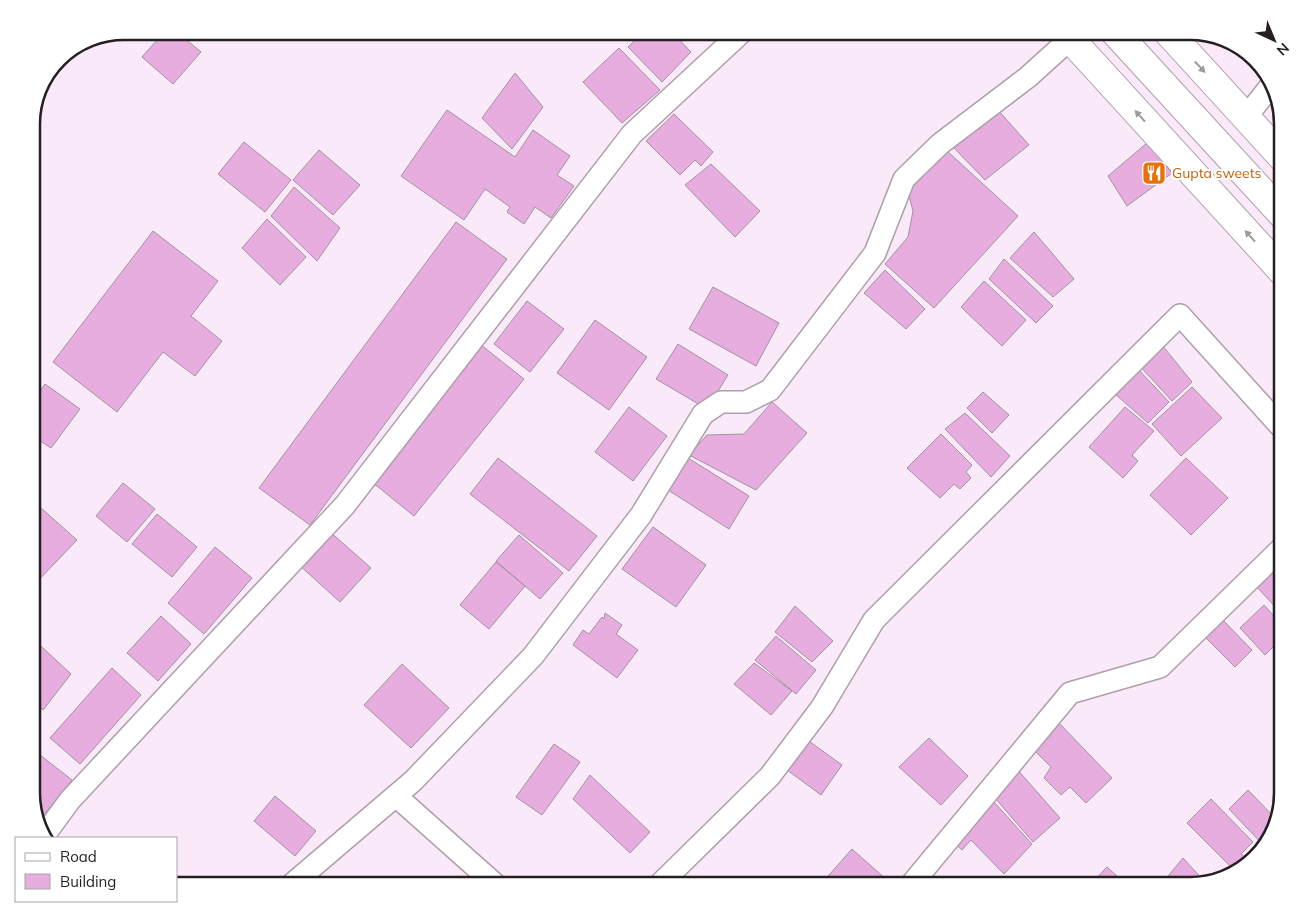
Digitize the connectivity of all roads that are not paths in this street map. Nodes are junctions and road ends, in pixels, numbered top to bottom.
1 (733, 40) edge
2 (1062, 40) edge
3 (1072, 40) edge
4 (1122, 40) edge
5 (1175, 40) edge
6 (1267, 91) edge
7 (1246, 117) junction
8 (1274, 148) edge
9 (1274, 205) edge
10 (1274, 262) edge
11 (1274, 419) edge
12 (1274, 556) edge
13 (396, 796) junction
14 (48, 830) edge
15 (301, 877) edge
16 (487, 877) edge
17 (667, 877) edge
18 (917, 877) edge

1 - 14 street
2 - 13 street
10 -> 3 highway
4 - 9 highway
5 -> 7 highway
6 - 7 street
7 - 8 highway
11 - 17 street
12 - 18 street
13 - 15 street
13 - 16 street

